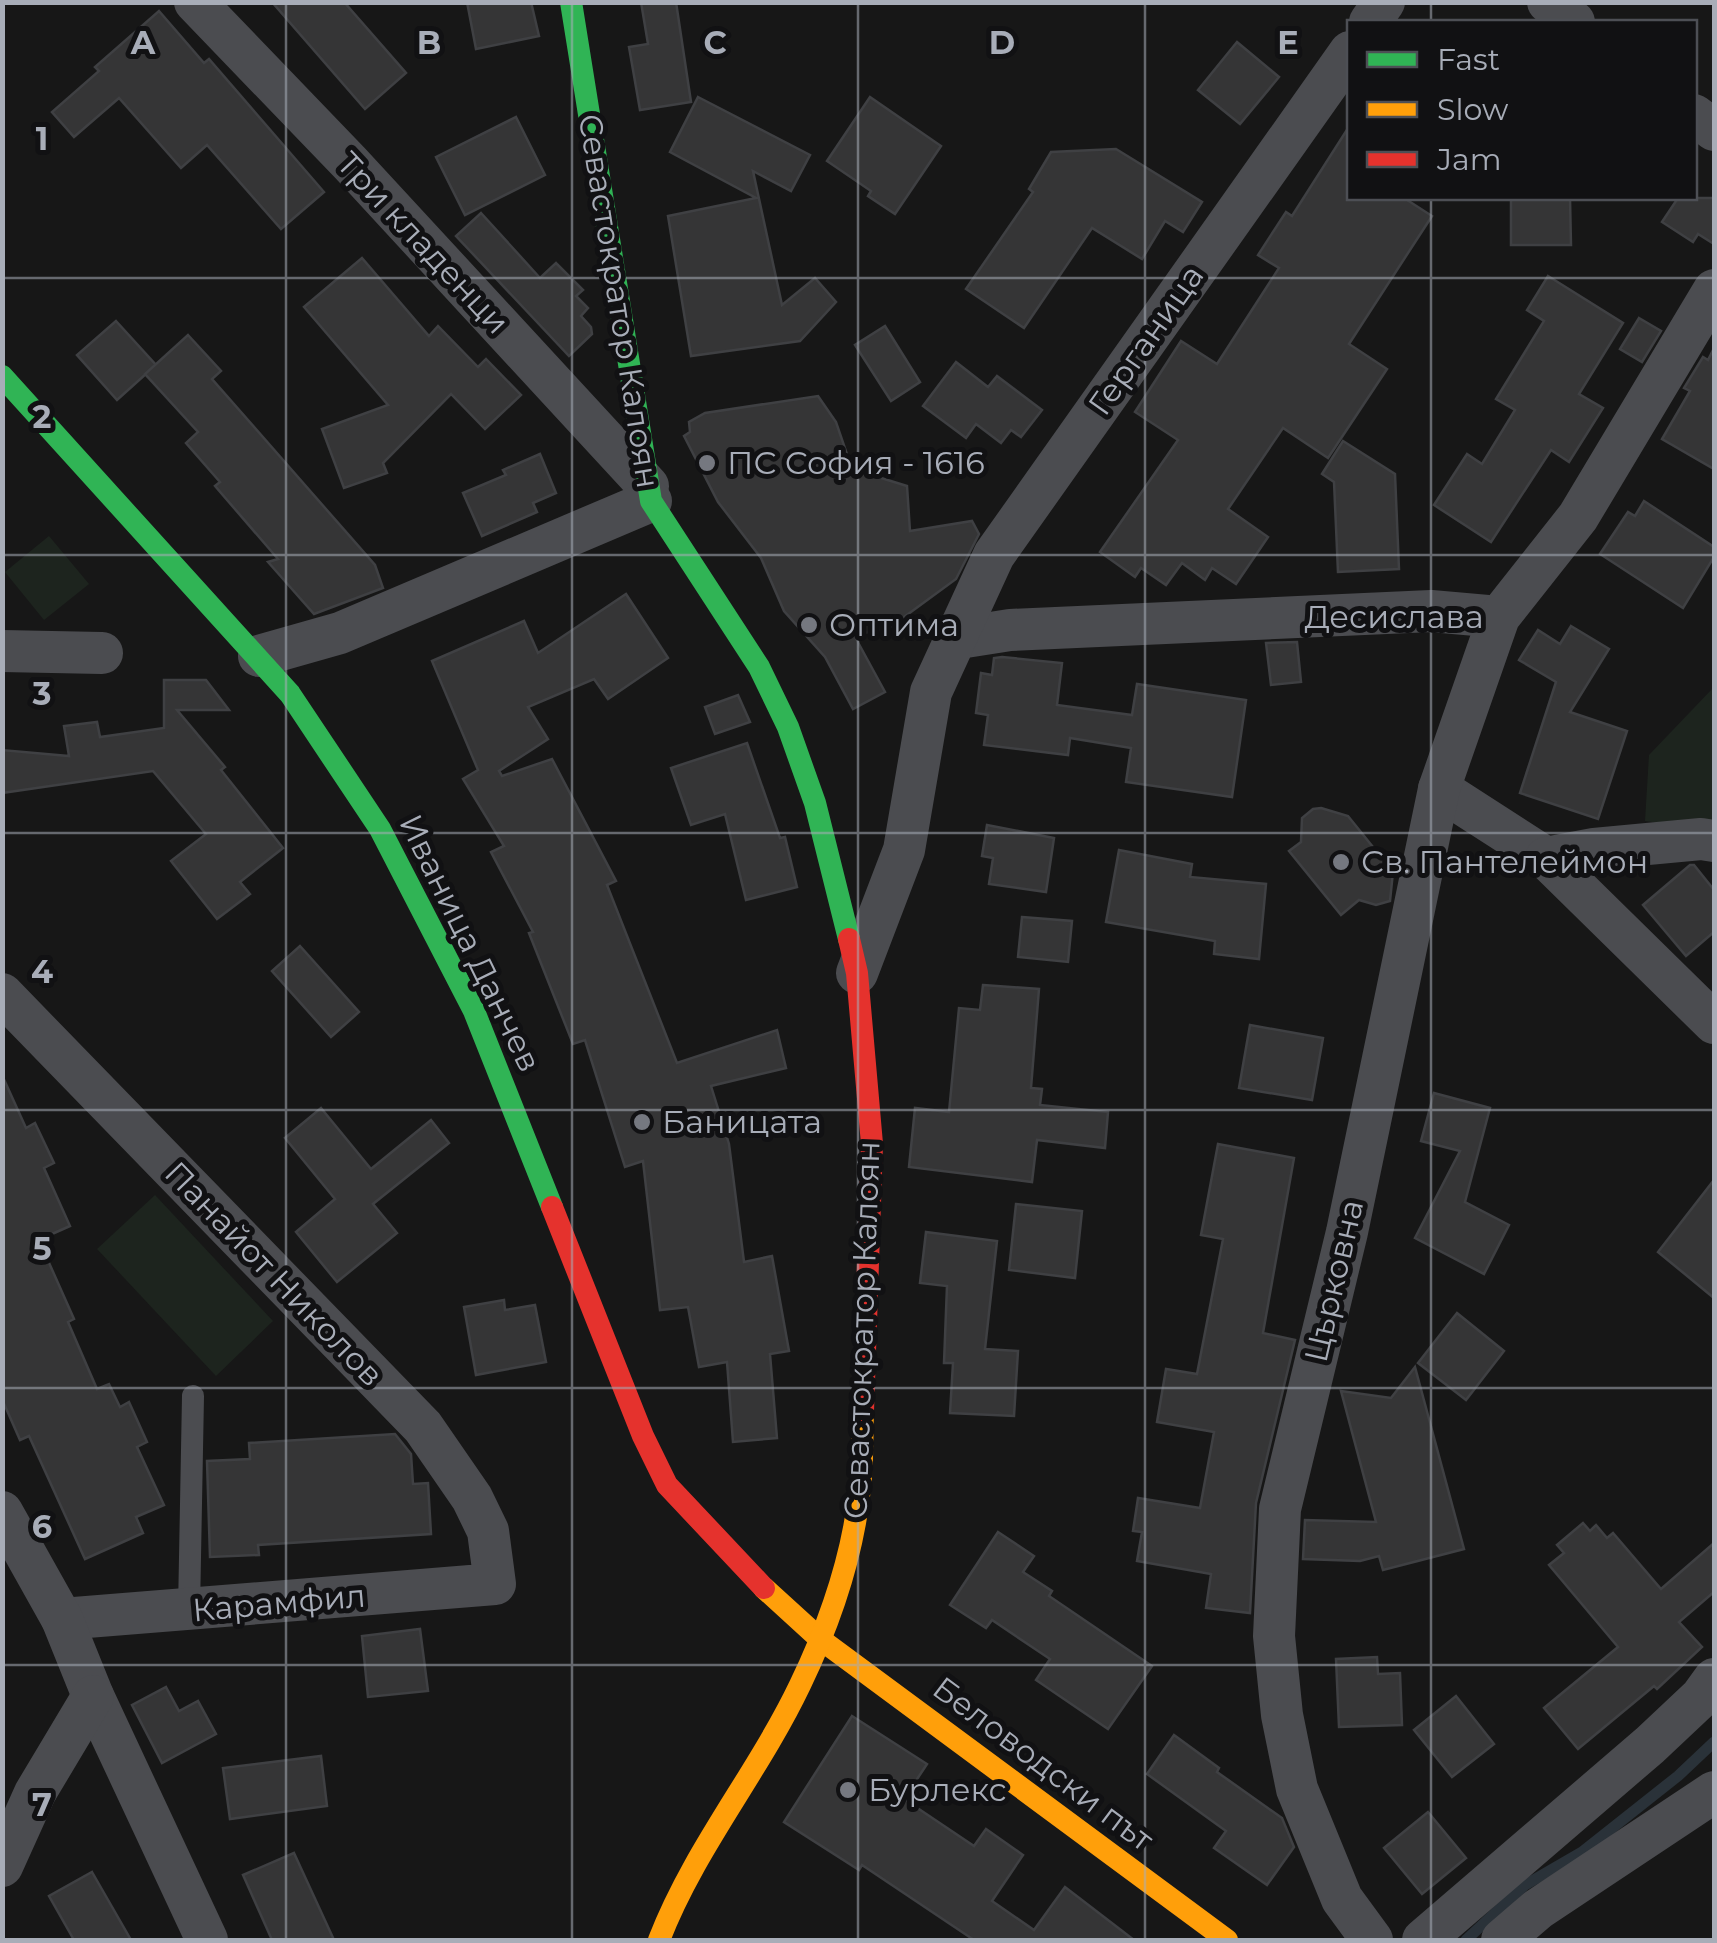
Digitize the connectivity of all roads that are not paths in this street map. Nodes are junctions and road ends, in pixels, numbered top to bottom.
1 (195, 2) edge
2 (571, 2) edge
3 (1548, 2) edge
4 (1571, 20) edge
5 (1347, 56) edge
6 (1714, 290) edge
7 (2, 376) edge
8 (650, 493) junction
9 (1498, 617) junction
10 (959, 638) junction
11 (2, 651) edge
12 (102, 653) dead end
13 (259, 656) junction
14 (1439, 789) junction
15 (1714, 841) edge
16 (1546, 858) junction
17 (857, 973) junction
18 (2, 994) edge
19 (1714, 1022) edge
20 (193, 1396) dead end
21 (2, 1512) edge
22 (495, 1584) joint
23 (190, 1611) junction
24 (62, 1619) junction
25 (820, 1639) junction
26 (1714, 1679) edge
27 (93, 1696) junction
28 (1714, 1792) edge
29 (2, 1866) edge
30 (208, 1940) edge
31 (658, 1940) edge
32 (1227, 1940) edge
33 (1372, 1940) edge
34 (1423, 1940) edge
35 (1502, 1940) edge

1 - 8 street, Три кладенци
2 - 8 main road, Севастократор Калоян
3 - 4 street
5 - 10 street, Герганица
6 - 9 street, Десислава
7 - 13 main road, Иваница Данчев
8 - 13 street
8 - 17 main road, Севастократор Калоян
9 - 10 street, Десислава
9 - 14 street, Църковна
10 - 17 street, Севастократор Калоян
11 - 12 street
13 - 25 main road, Иваница Данчев
14 - 16 street
14 - 33 street, Църковна
15 - 16 street
16 - 19 street
17 - 25 main road, Севастократор Калоян
18 - 22 street, Панайот Николов
20 - 23 lane
21 - 24 street
22 - 23 street, Карамфил
23 - 24 street, Карамфил
24 - 27 street
25 - 31 main road, Севастократор Калоян
25 - 32 main road, Беловодски път
26 - 34 street
27 - 29 street
27 - 30 street
28 - 35 street

